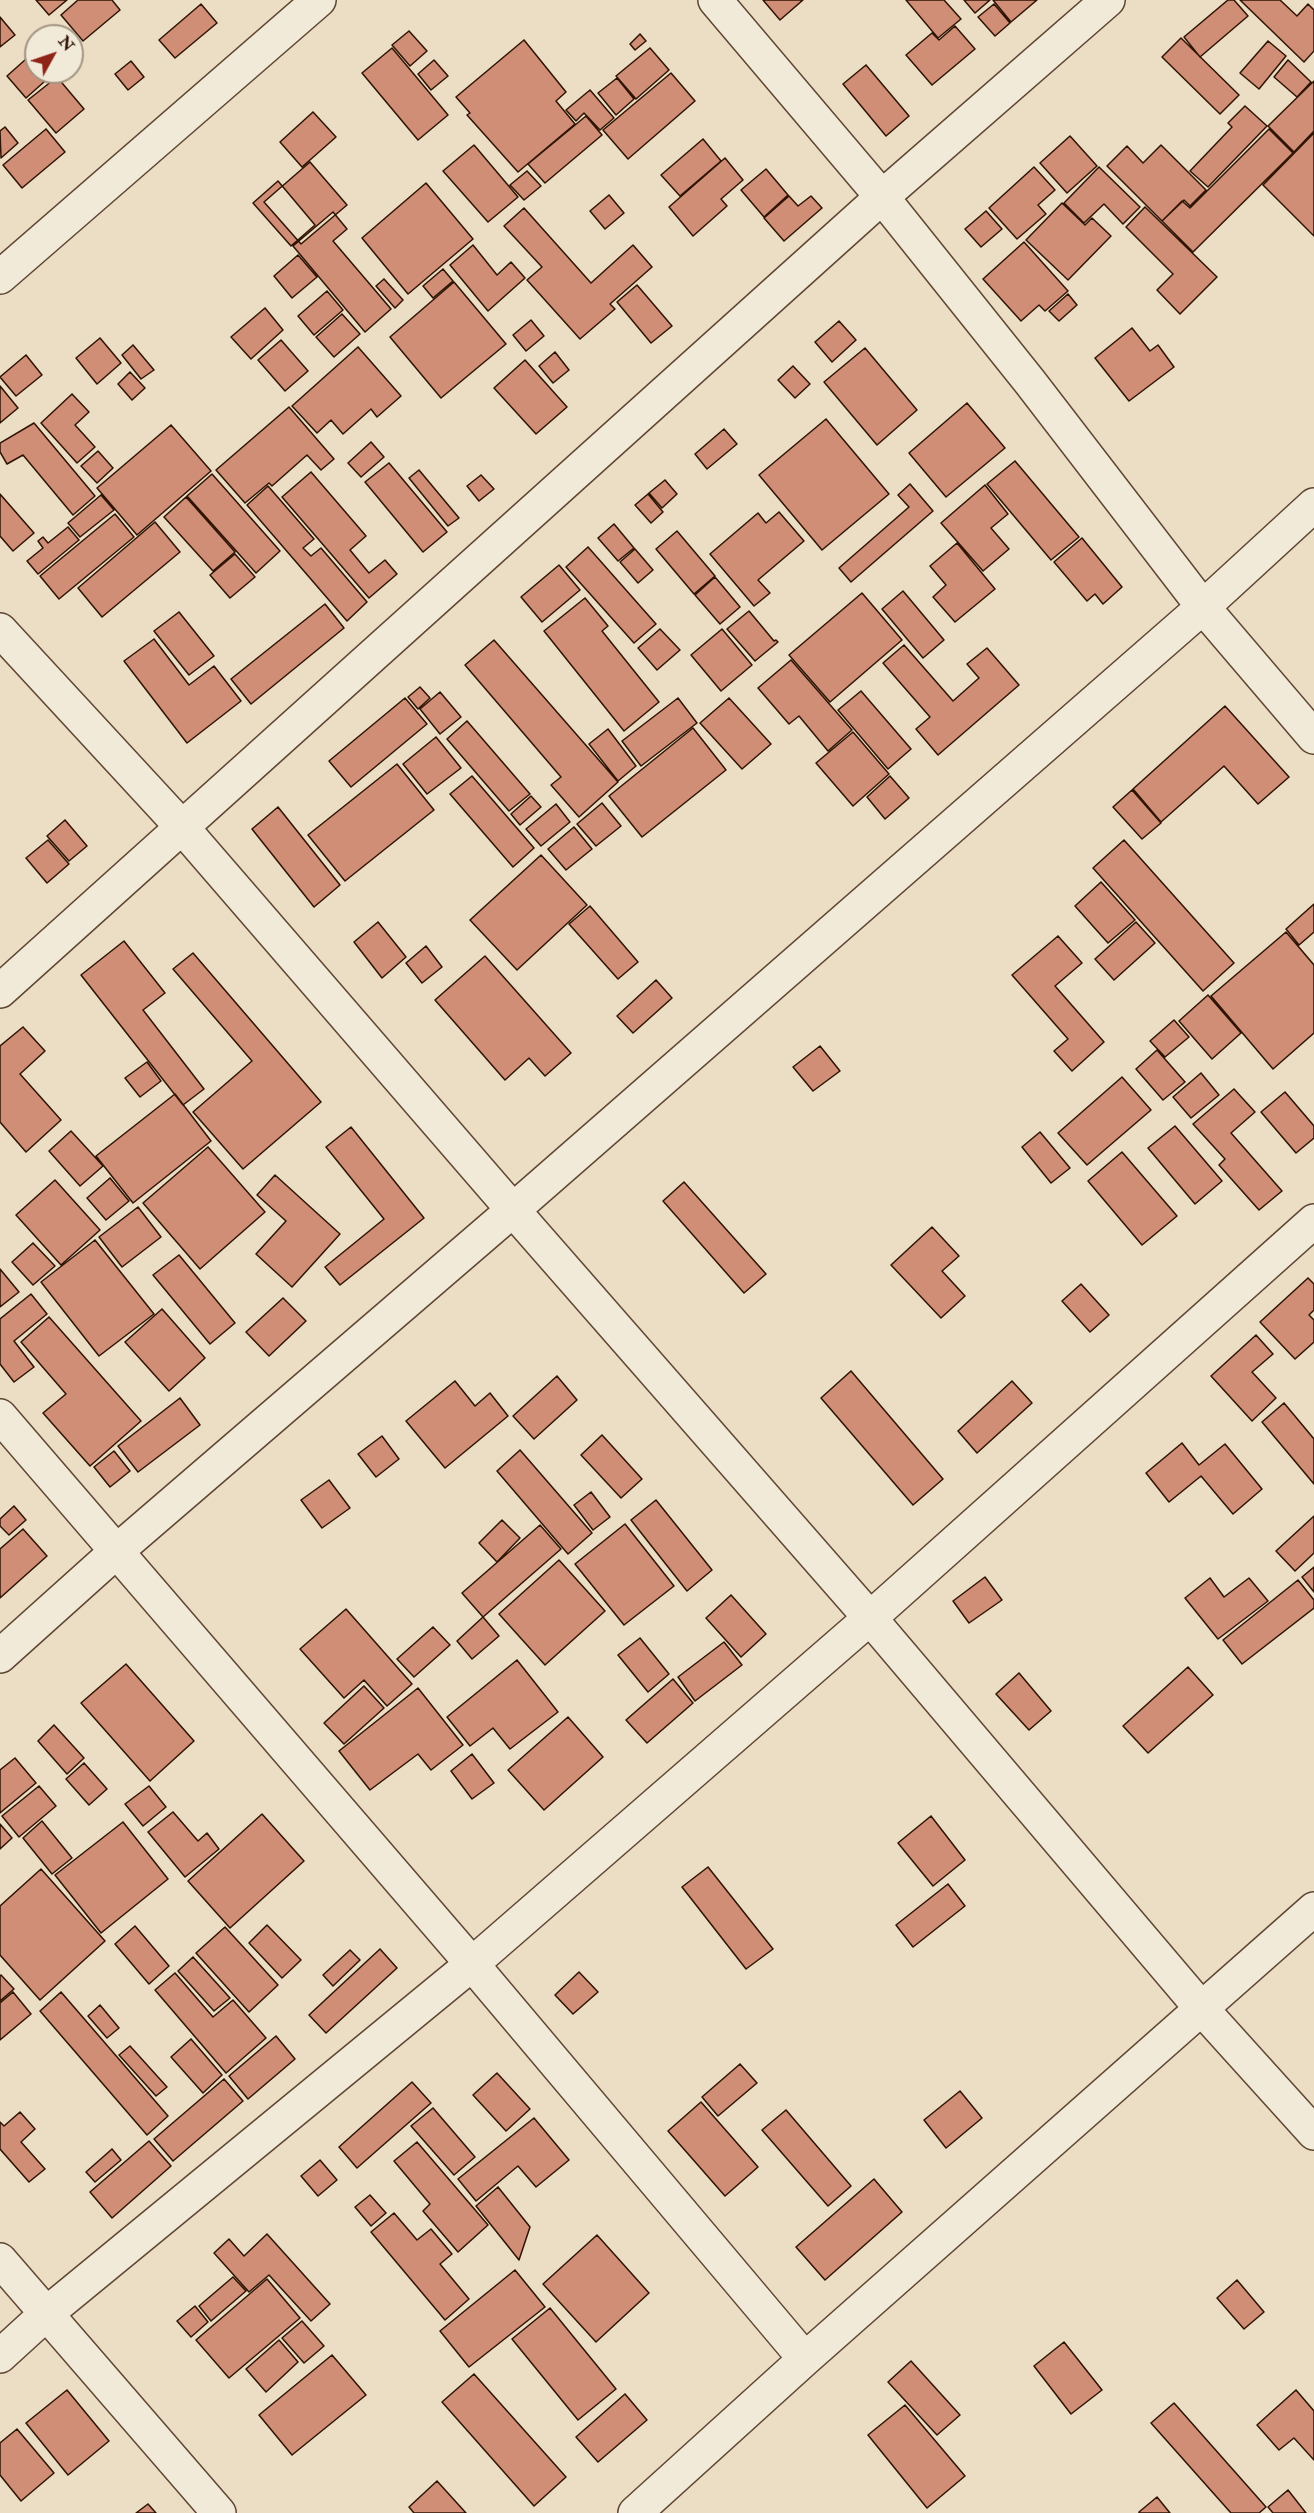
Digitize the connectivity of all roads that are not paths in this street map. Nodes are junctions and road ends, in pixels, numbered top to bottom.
1 (319, 0) edge
2 (715, 0) edge
3 (1108, 0) edge
4 (882, 197) junction
5 (0, 277) edge
6 (1314, 505) edge
7 (1203, 607) junction
8 (0, 630) edge
9 (1314, 737) edge
10 (181, 826) junction
11 (0, 990) edge
12 (513, 1210) junction
13 (1314, 1221) edge
14 (0, 1416) edge
15 (118, 1550) junction
16 (870, 1618) junction
17 (0, 1656) edge
18 (1314, 1909) edge
19 (471, 1964) junction
20 (1201, 2008) junction
21 (1314, 2133) edge
22 (0, 2260) edge
23 (46, 2314) junction
24 (0, 2356) edge
25 (805, 2359) junction
26 (219, 2513) edge
27 (635, 2513) edge

1 - 5 street
2 - 4 street
3 - 4 street
4 - 7 street
4 - 10 street
6 - 7 street
7 - 9 street
7 - 12 street
8 - 10 street
10 - 11 street
10 - 12 street
12 - 15 street
12 - 16 street
13 - 16 street
14 - 15 street
15 - 17 street
15 - 19 street
16 - 19 street
16 - 20 street
18 - 20 street
19 - 23 street
19 - 25 street
20 - 21 street
20 - 25 street
22 - 23 street
23 - 24 street
23 - 26 street
25 - 27 street

